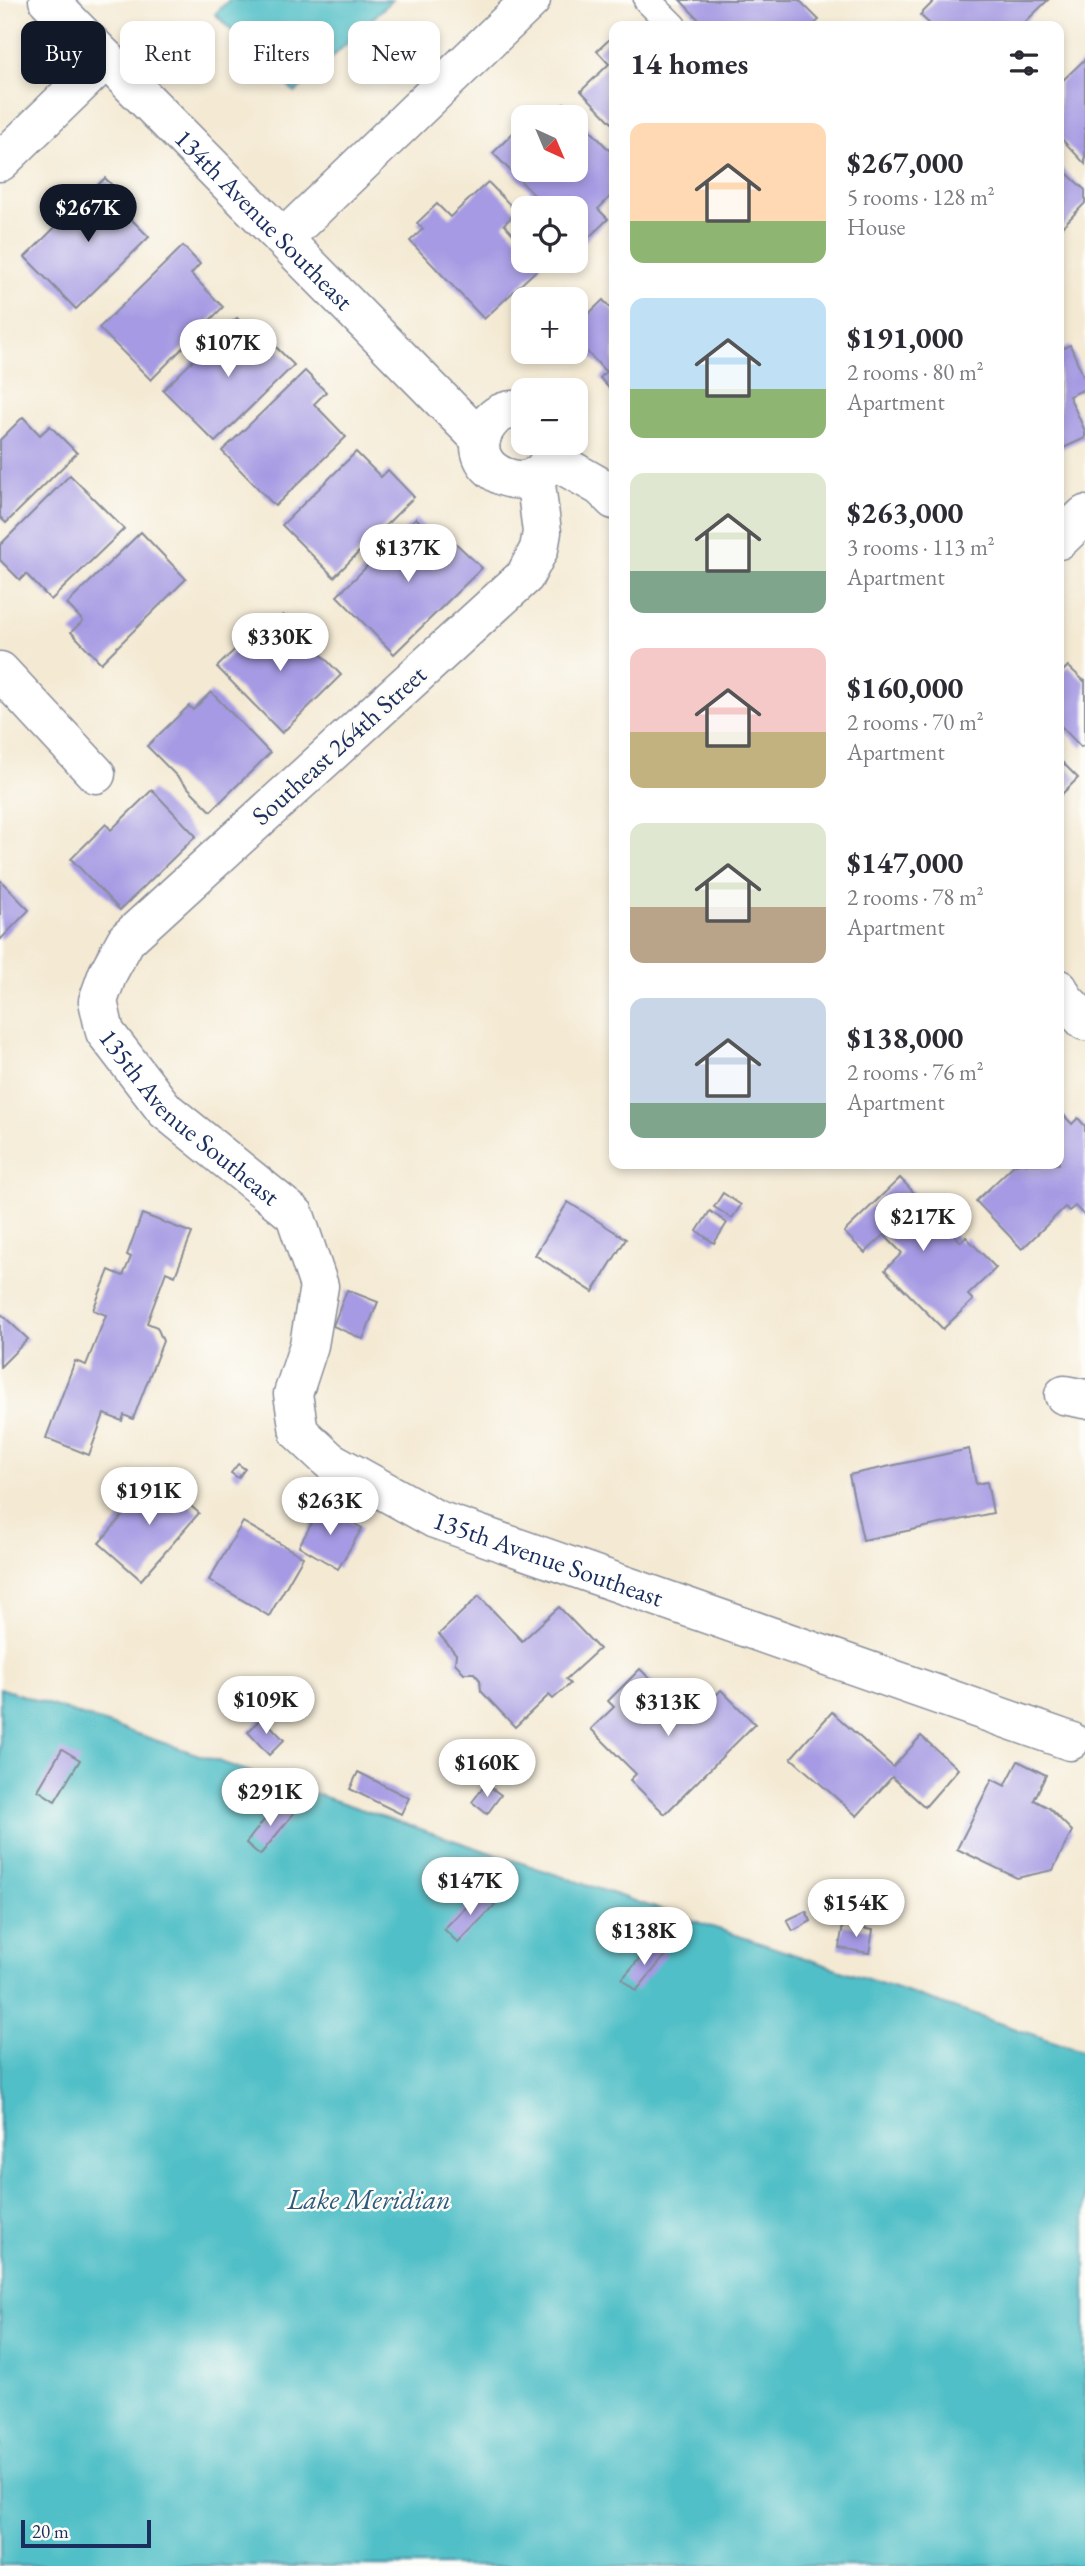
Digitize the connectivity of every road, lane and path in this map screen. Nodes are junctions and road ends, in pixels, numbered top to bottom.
1 (48, 0) edge
2 (531, 0) edge
3 (647, 0) edge
4 (69, 21) edge
5 (668, 21) edge
6 (106, 59) edge
7 (80, 84) edge
8 (0, 162) edge
9 (283, 239) junction
10 (511, 411) edge
11 (481, 440) junction
12 (546, 459) edge
13 (609, 495) edge
14 (1085, 515) edge
15 (1064, 535) edge
16 (0, 671) edge
17 (96, 774) dead end
18 (1064, 999) edge
19 (98, 1001) joint
20 (1085, 1021) edge
21 (1070, 1741) dead end

1 - 4 street, 134th Avenue Southeast
2 - 9 street
3 - 5 lane
6 - 9 street, 134th Avenue Southeast
7 - 8 street
9 - 11 street, 134th Avenue Southeast
10 - 11 street
11 - 12 street, 134th Avenue Southeast
12 - 13 street
12 - 19 street, Southeast 264th Street
14 - 15 street
16 - 17 street
18 - 20 street
19 - 21 street, 135th Avenue Southeast

